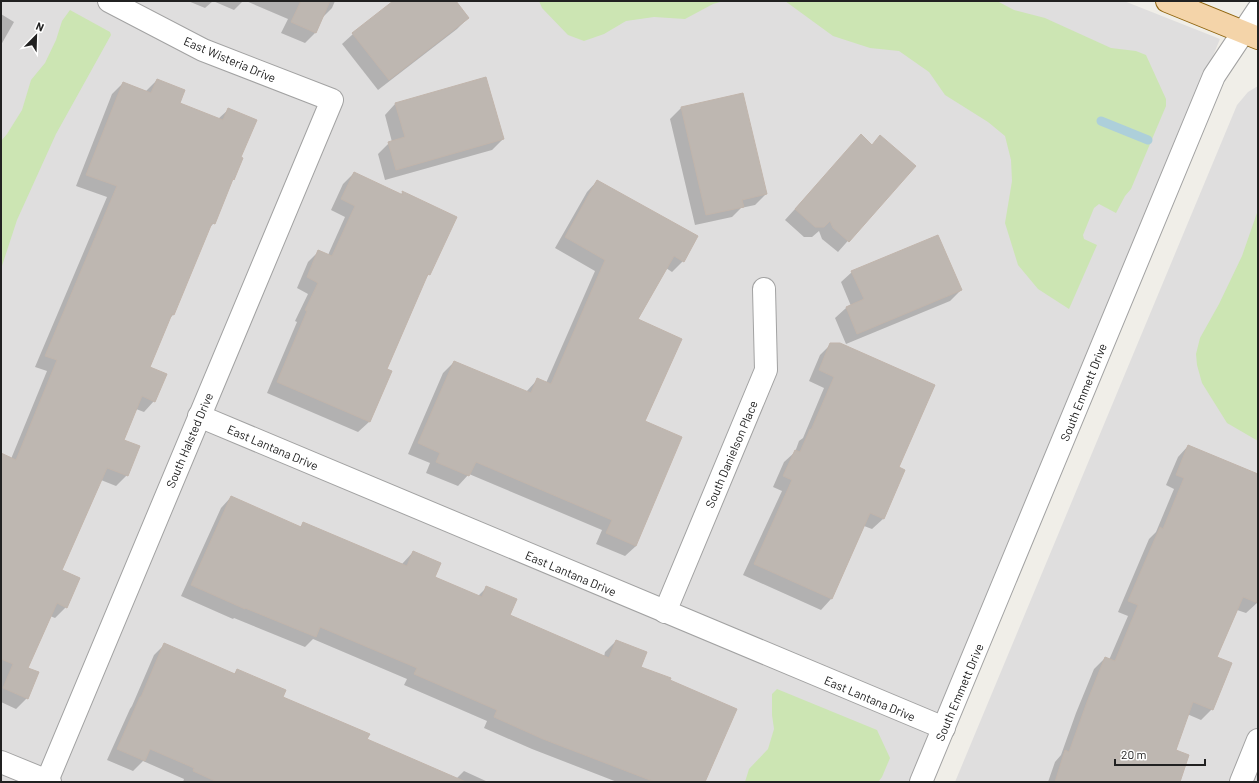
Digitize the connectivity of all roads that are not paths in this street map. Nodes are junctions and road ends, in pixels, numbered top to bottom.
1 (109, 1) edge
2 (1167, 1) edge
3 (1258, 10) edge
4 (1251, 35) edge
5 (332, 100) joint
6 (764, 289) dead end
7 (199, 416) junction
8 (665, 612) junction
9 (944, 728) junction
10 (1258, 740) edge
11 (1, 762) edge
12 (48, 781) edge
13 (921, 782) edge
14 (1241, 782) edge

1 - 5 street, East Wisteria Drive
2 - 4 main road
3 - 4 street, South Emmett Drive
4 - 9 street, South Emmett Drive
5 - 7 street, South Halsted Drive
6 - 8 street, South Danielson Place
7 - 8 street, East Lantana Drive
7 - 12 street, South Halsted Drive
8 - 9 street, East Lantana Drive
9 - 13 street, South Emmett Drive
10 - 14 street
11 - 12 street

